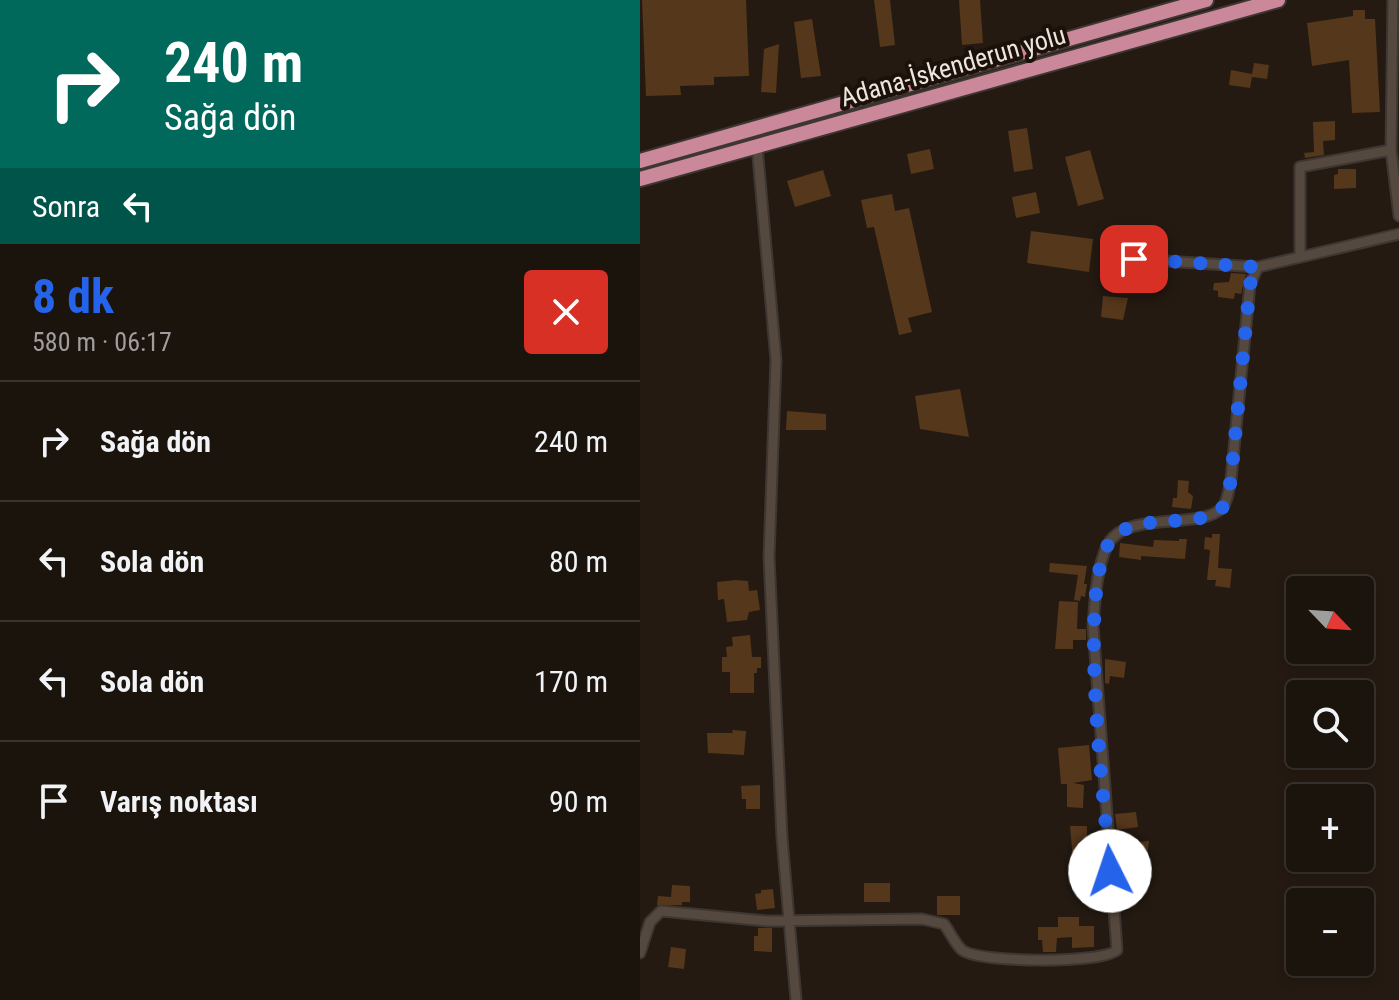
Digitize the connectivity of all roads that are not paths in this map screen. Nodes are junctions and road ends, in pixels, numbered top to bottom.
1 (1206, 0) edge
2 (1278, 0) edge
3 (1393, 0) edge
4 (757, 146) junction
5 (1391, 150) junction
6 (640, 161) edge
7 (640, 179) edge
8 (1399, 216) edge
9 (1399, 234) edge
10 (1300, 257) junction
11 (1134, 259) dead end
12 (1258, 267) junction
13 (789, 921) junction
14 (640, 953) edge
15 (796, 1000) edge

1 - 6 highway
2 - 4 highway, Adana-İskenderun yolu
3 - 5 street
4 - 7 highway, Adana-İskenderun yolu
4 - 13 street
5 - 8 street
5 - 10 street
9 - 10 street
10 - 12 street
11 - 12 street
12 - 13 street
13 - 14 street
13 - 15 street

